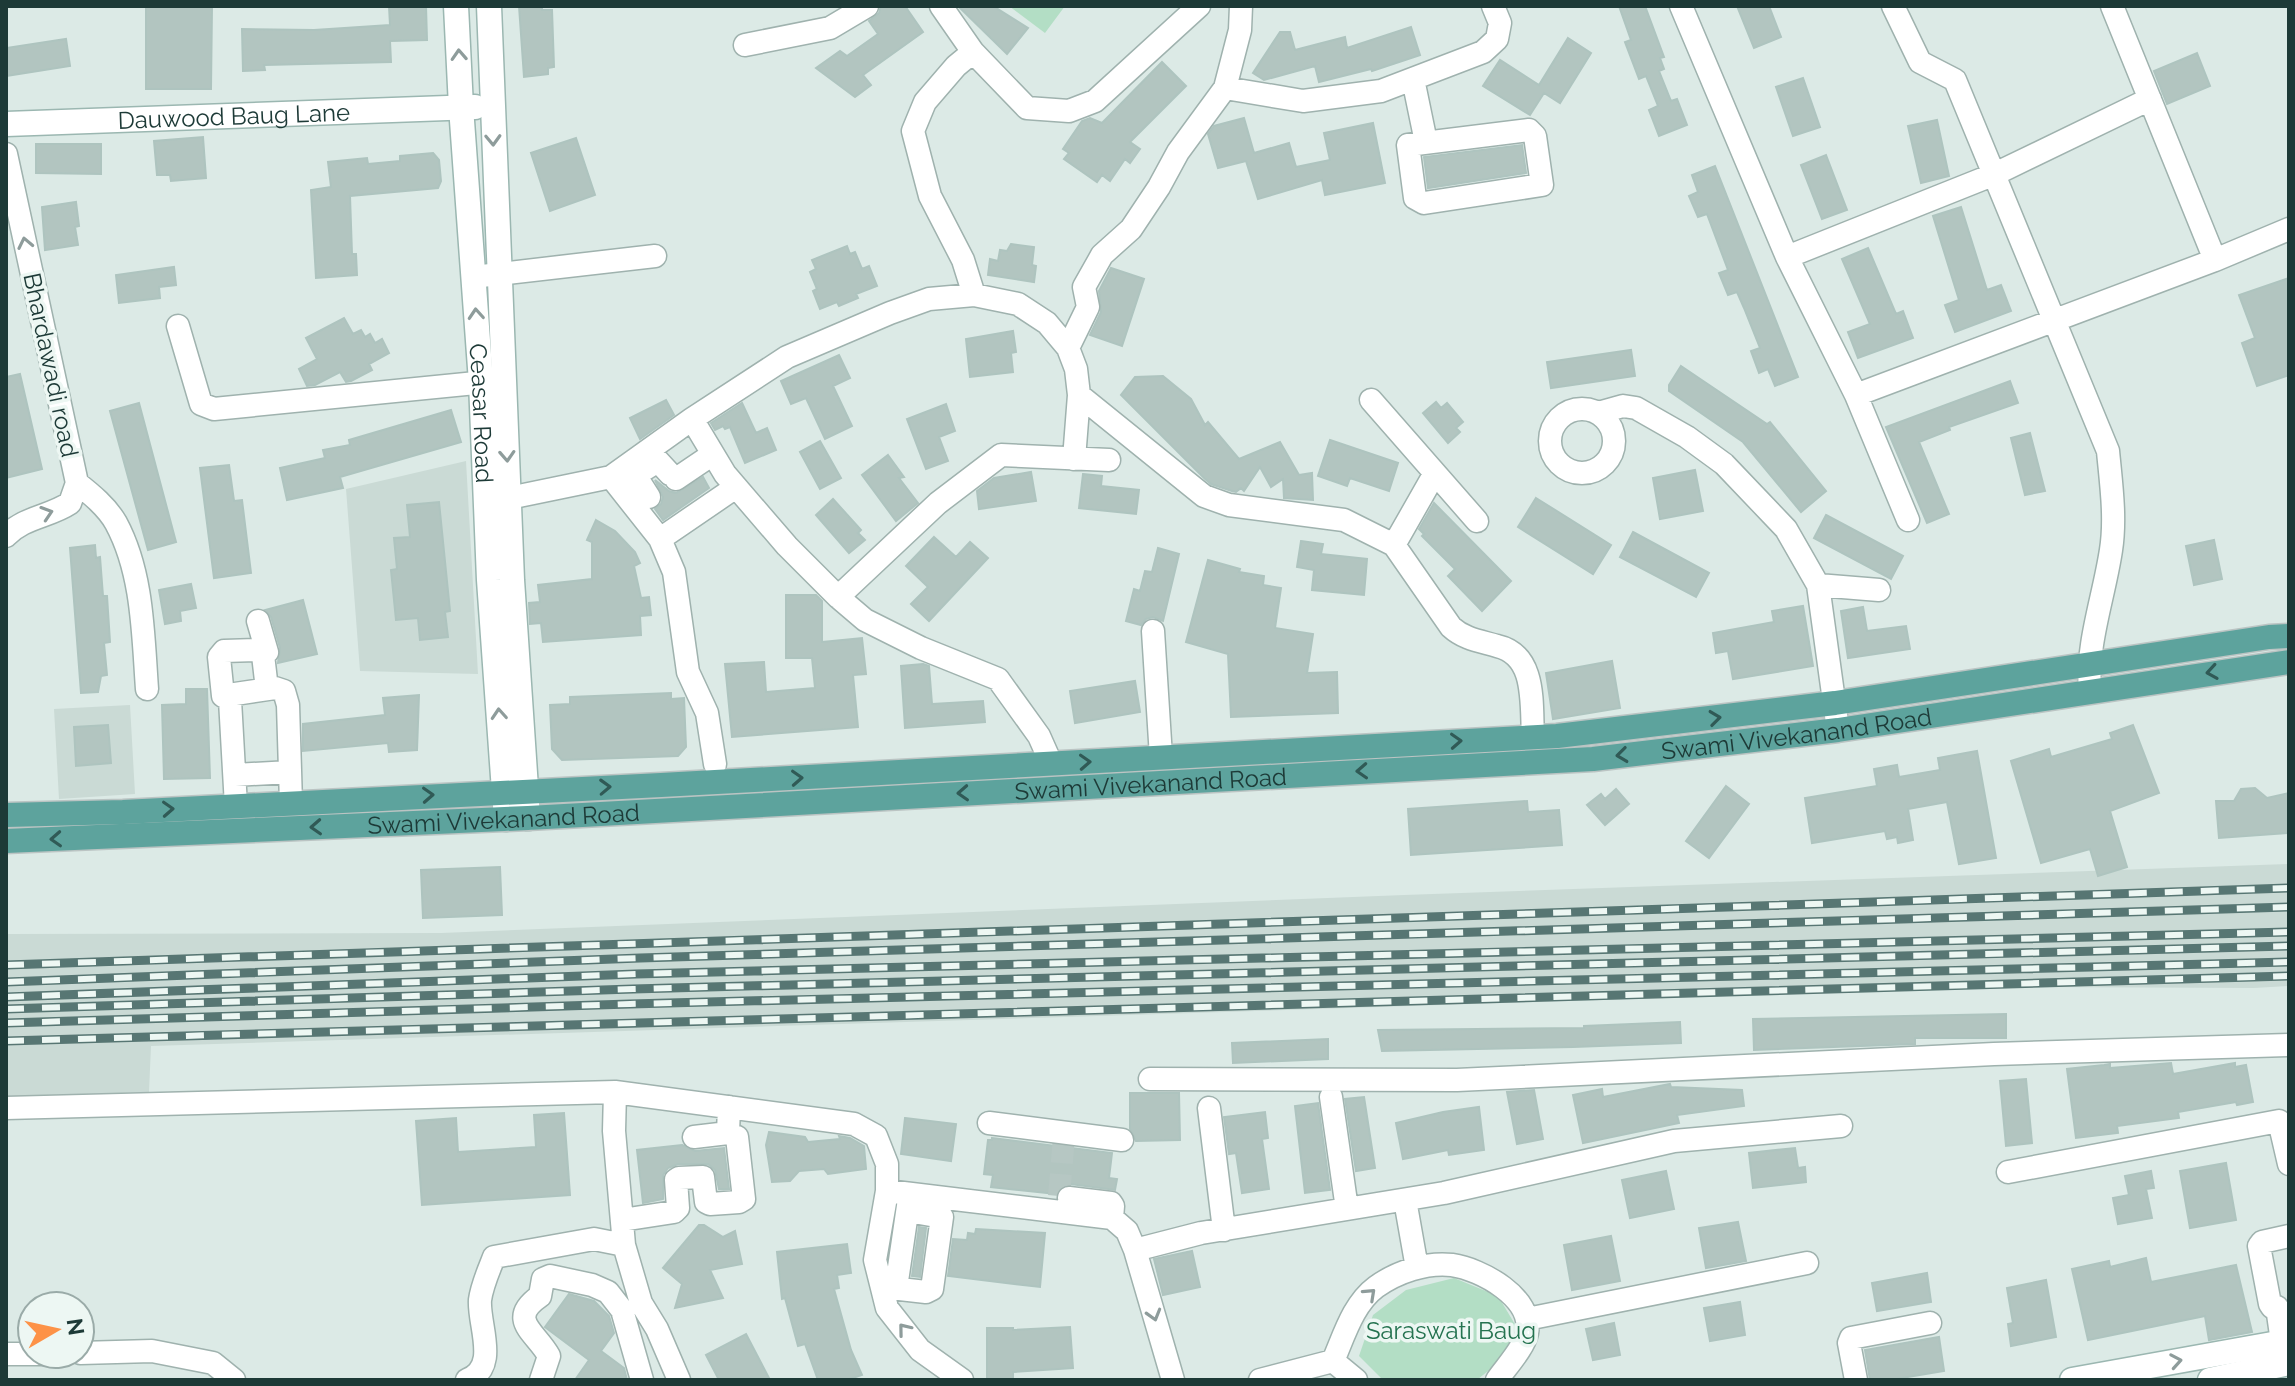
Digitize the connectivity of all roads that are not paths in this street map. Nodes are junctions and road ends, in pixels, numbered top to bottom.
1 (456, 6) edge
2 (489, 6) edge
3 (867, 6) edge
4 (941, 6) edge
5 (1199, 6) edge
6 (1241, 6) edge
7 (1493, 6) edge
8 (1681, 6) edge
9 (1893, 6) edge
10 (2113, 6) edge
11 (745, 45) dead end
12 (973, 52) junction
13 (1413, 79) junction
14 (1225, 88) junction
15 (2150, 99) junction
16 (461, 107) junction
17 (492, 107) junction
18 (6, 124) edge
19 (1426, 142) junction
20 (6, 154) edge
21 (1995, 174) junction
22 (2289, 229) edge
23 (655, 256) dead end
24 (1787, 257) junction
25 (2215, 260) junction
26 (499, 274) junction
27 (473, 277) junction
28 (974, 295) junction
29 (2052, 320) junction
30 (178, 326) dead end
31 (1068, 348) junction
32 (493, 381) junction
33 (1079, 395) junction
34 (1856, 395) junction
35 (1371, 400) dead end
36 (1598, 413) dead end
37 (692, 419) junction
38 (707, 458) junction
39 (1074, 459) junction
40 (1109, 460) dead end
41 (1435, 473) junction
42 (621, 480) junction
43 (77, 483) junction
44 (729, 492) junction
45 (649, 497) dead end
46 (498, 498) junction
47 (1908, 520) dead end
48 (1477, 521) dead end
49 (6, 536) edge
50 (660, 539) junction
51 (1394, 545) junction
52 (1818, 585) junction
53 (1879, 590) dead end
54 (838, 597) junction
55 (258, 621) dead end
56 (1153, 631) dead end
57 (2289, 636) edge
58 (263, 655) junction
59 (2289, 662) edge
60 (2087, 666) junction
61 (147, 689) dead end
62 (267, 689) junction
63 (2090, 691) junction
64 (230, 700) junction
65 (1835, 703) junction
66 (1838, 730) junction
67 (1551, 744) junction
68 (1161, 757) junction
69 (1051, 763) junction
70 (290, 772) junction
71 (717, 773) junction
72 (235, 775) junction
73 (516, 791) junction
74 (291, 803) junction
75 (236, 806) junction
76 (721, 807) junction
77 (6, 815) edge
78 (517, 818) junction
79 (6, 841) edge
80 (2289, 1045) edge
81 (1150, 1079) dead end
82 (615, 1092) junction
83 (1331, 1097) dead end
84 (729, 1107) junction
85 (6, 1108) edge
86 (1209, 1108) dead end
87 (989, 1123) dead end
88 (1841, 1126) dead end
89 (728, 1133) junction
90 (694, 1137) dead end
91 (1122, 1140) dead end
92 (2289, 1164) edge
93 (2008, 1172) dead end
94 (984, 1189) dead end
95 (887, 1191) junction
96 (1405, 1200) junction
97 (1059, 1201) junction
98 (909, 1202) junction
99 (1347, 1209) junction
100 (622, 1220) junction
101 (1224, 1230) junction
102 (2289, 1236) edge
103 (624, 1245) junction
104 (1135, 1250) junction
105 (1807, 1263) dead end
106 (1417, 1268) junction
107 (889, 1288) junction
108 (632, 1306) junction
109 (2283, 1306) edge
110 (1527, 1319) junction
111 (1930, 1323) dead end
112 (2287, 1349) edge
113 (96, 1353) edge
114 (1333, 1361) junction
115 (234, 1380) edge
116 (467, 1380) edge
117 (541, 1380) edge
118 (642, 1380) edge
119 (678, 1380) edge
120 (962, 1380) edge
121 (1173, 1380) edge
122 (1260, 1380) edge
123 (1356, 1380) edge
124 (1497, 1380) edge
125 (1856, 1380) edge
126 (2072, 1380) edge
127 (2210, 1380) edge

16 -> 1 main road, Ceasar Road
2 - 17 main road, Ceasar Road
3 - 11 street
4 - 12 street
5 - 12 street
6 - 14 street
7 - 13 street
8 - 24 street
9 - 21 street
10 - 15 street
12 - 28 street
13 - 14 street
13 - 19 street
14 - 31 street
15 - 21 street
15 - 25 street
16 - 17 main road, Dauwood Baug Lane
16 - 18 main road, Dauwood Baug Lane
16 - 27 main road, Ceasar Road
17 -> 26 main road, Ceasar Road
19 - 19 street
43 -> 20 street, Bhardawadi road
21 - 24 street
21 - 29 street
22 - 25 street
23 - 26 street
24 - 34 street
25 - 29 street
26 - 27 street
26 - 32 main road, Ceasar Road
32 -> 27 main road, Ceasar Road
28 - 31 street
28 - 37 street
29 - 34 street
29 - 60 street
30 - 32 street
31 - 33 street
32 - 46 main road, Ceasar Road
33 - 39 street
33 - 51 street
34 - 47 street
35 - 41 street
36 - 52 street
37 - 38 street
37 - 42 street
38 - 42 street
38 - 44 street
39 - 40 street
39 - 54 street
41 - 48 street
41 - 51 street
42 - 45 street
42 - 46 street
42 - 50 street
49 -> 43 street, Bhardawadi road
43 - 61 street
44 - 50 street
44 - 54 street
46 - 73 main road, Ceasar Road
50 - 71 street
51 - 67 street
52 - 53 street
52 - 65 street
54 - 69 street
55 - 58 street
56 - 68 street
57 - 60 main road, Swami Vivekanand Road
58 - 62 street
58 - 64 street
59 -> 63 main road, Swami Vivekanand Road
60 - 63 street
60 - 65 main road, Swami Vivekanand Road
62 - 64 street
62 - 70 street
63 - 66 main road, Swami Vivekanand Road
64 - 72 street
65 - 66 street
67 -> 65 main road, Swami Vivekanand Road
66 -> 67 main road, Swami Vivekanand Road
68 -> 67 main road, Swami Vivekanand Road
67 -> 76 main road, Swami Vivekanand Road
69 -> 68 main road, Swami Vivekanand Road
71 -> 69 main road, Swami Vivekanand Road
70 - 72 street
70 - 74 street
73 -> 71 main road, Swami Vivekanand Road
71 - 76 main road
72 - 75 street
74 -> 73 main road, Swami Vivekanand Road
73 - 78 main road, Ceasar Road
74 - 75 main road, Swami Vivekanand Road
77 -> 75 main road, Swami Vivekanand Road
76 - 78 main road, Swami Vivekanand Road
78 -> 79 main road, Swami Vivekanand Road
80 - 81 street
82 - 84 street
82 - 85 street
82 - 100 street
83 - 99 street
84 - 89 street
84 - 95 street
86 - 101 street
87 - 91 street
88 - 96 street
89 - 90 street
89 - 100 street
92 - 93 street
94 - 97 street
95 - 98 street
95 - 107 street
96 - 99 street
96 - 106 street
97 - 98 street
97 - 104 street
98 - 107 street
98 - 107 street
99 - 101 street
100 - 103 street
101 - 104 street
102 - 109 street
103 - 108 street
103 - 116 street
104 -> 121 street
105 - 110 street
106 - 110 street
114 -> 106 street
120 -> 107 street
108 - 117 street
108 - 118 street
108 - 119 street
109 - 112 street
110 - 124 street
111 - 125 street
126 -> 112 main road
112 - 127 main road
113 - 115 street
114 - 122 street
114 - 123 street

